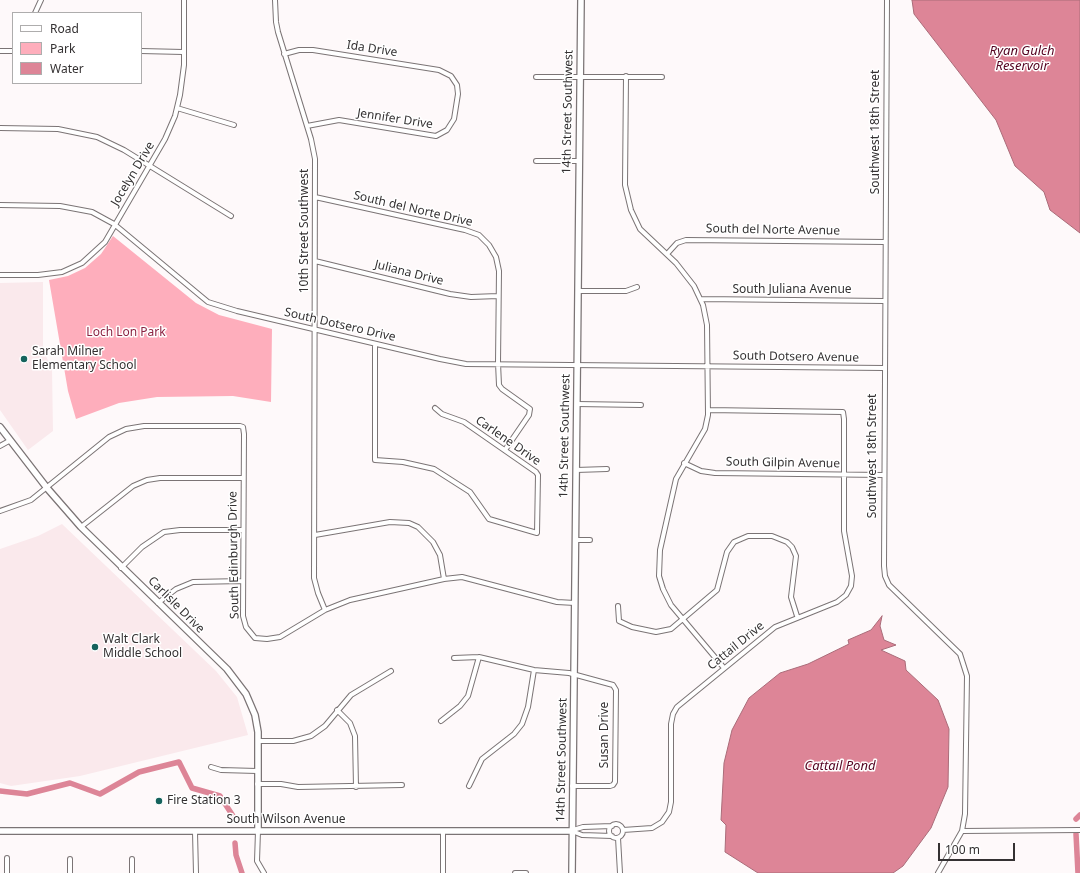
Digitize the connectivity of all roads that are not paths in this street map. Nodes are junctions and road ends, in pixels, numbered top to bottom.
1 (41, 0) edge
2 (184, 0) edge
3 (275, 0) edge
4 (581, 0) edge
5 (887, 0) edge
6 (35, 12) edge
7 (0, 51) edge
8 (12, 51) edge
9 (142, 51) edge
10 (183, 52) junction
11 (284, 54) junction
12 (626, 76) junction
13 (662, 77) dead end
14 (454, 78) joint
15 (536, 78) dead end
16 (580, 78) junction
17 (177, 108) junction
18 (234, 125) dead end
19 (307, 126) junction
20 (0, 128) edge
21 (536, 161) dead end
22 (579, 161) junction
23 (149, 166) junction
24 (315, 197) junction
25 (0, 205) edge
26 (231, 216) dead end
27 (114, 224) junction
28 (885, 242) junction
29 (667, 254) junction
30 (315, 260) junction
31 (0, 275) edge
32 (636, 287) dead end
33 (578, 290) junction
34 (498, 296) junction
35 (701, 299) junction
36 (884, 301) junction
37 (315, 330) junction
38 (374, 344) junction
39 (498, 363) junction
40 (577, 364) junction
41 (708, 365) junction
42 (884, 368) junction
43 (577, 404) junction
44 (641, 405) dead end
45 (435, 408) dead end
46 (708, 410) junction
47 (0, 427) edge
48 (9, 440) junction
49 (0, 446) edge
50 (504, 450) junction
51 (684, 463) junction
52 (607, 469) dead end
53 (576, 470) junction
54 (843, 474) junction
55 (883, 475) junction
56 (243, 478) junction
57 (47, 488) junction
58 (0, 511) edge
59 (81, 527) junction
60 (243, 530) junction
61 (315, 535) junction
62 (575, 540) junction
63 (590, 540) dead end
64 (121, 568) junction
65 (444, 579) junction
66 (243, 582) junction
67 (158, 603) junction
68 (575, 603) junction
69 (618, 606) dead end
70 (325, 610) junction
71 (797, 616) junction
72 (684, 619) junction
73 (454, 658) dead end
74 (479, 658) junction
75 (724, 668) junction
76 (391, 670) dead end
77 (534, 670) junction
78 (574, 674) junction
79 (337, 710) junction
80 (441, 721) dead end
81 (258, 741) junction
82 (211, 767) dead end
83 (258, 771) junction
84 (258, 784) junction
85 (402, 785) dead end
86 (469, 786) dead end
87 (572, 786) junction
88 (356, 787) junction
89 (612, 826) junction
90 (623, 830) junction
91 (1080, 830) edge
92 (0, 831) edge
93 (258, 831) junction
94 (443, 831) junction
95 (572, 831) junction
96 (962, 831) junction
97 (195, 832) junction
98 (612, 836) junction
99 (618, 838) junction
100 (7, 858) dead end
101 (70, 859) dead end
102 (132, 859) dead end
103 (7, 873) edge
104 (70, 873) edge
105 (132, 873) edge
106 (196, 873) edge
107 (264, 873) edge
108 (443, 873) edge
109 (515, 873) edge
110 (526, 873) edge
111 (572, 873) edge
112 (620, 873) edge
113 (938, 873) edge

1 - 6 street
2 - 10 street, Jocelyn Drive
3 - 11 street, 10th Street Southwest
4 - 16 main road, 14th Street Southwest
5 - 28 street, Southwest 18th Street
7 - 8 street
9 - 10 street
10 - 17 street, Jocelyn Drive
11 - 14 street, Ida Drive
11 - 19 street, 10th Street Southwest
12 - 13 street
12 - 16 street
12 - 29 street
14 - 19 street, Jennifer Drive
15 - 16 street
16 - 22 main road, 14th Street Southwest
17 - 18 street
17 - 23 street, Jocelyn Drive
19 - 24 street, 10th Street Southwest
20 - 23 street
21 - 22 street
22 - 33 main road, 14th Street Southwest
23 - 26 street
23 - 27 street, Jocelyn Drive
24 - 30 street, 10th Street Southwest
24 - 34 street, South del Norte Drive
25 - 27 street, South Dotsero Drive
27 - 31 street, Jocelyn Drive
27 - 37 street, South Dotsero Drive
28 - 29 street, South del Norte Avenue
28 - 36 street, Southwest 18th Street
29 - 35 street
30 - 34 street, Juliana Drive
30 - 37 street, 10th Street Southwest
32 - 33 street
33 - 40 main road, 14th Street Southwest
34 - 39 street, South del Norte Drive
35 - 36 street, South Juliana Avenue
35 - 41 street
36 - 42 street, Southwest 18th Street
37 - 38 street, South Dotsero Drive
37 - 61 street, 10th Street Southwest
38 - 39 street, South Dotsero Drive
38 - 50 street, Carlene Drive
39 - 40 street, South Dotsero Drive
39 - 50 street, South del Norte Drive
40 - 41 street, South Dotsero Drive
40 - 43 main road, 14th Street Southwest
41 - 42 street, South Dotsero Avenue
41 - 46 street
42 - 55 street, Southwest 18th Street
43 - 44 street
43 - 53 main road, 14th Street Southwest
45 - 50 street, Carlene Drive
46 - 51 street
46 - 54 street
47 - 48 main road, Carlisle Drive
48 - 49 street
48 - 57 main road, Carlisle Drive
51 - 54 street, South Gilpin Avenue
51 - 72 street
52 - 53 street
53 - 62 main road, 14th Street Southwest
54 - 55 street, South Gilpin Avenue
54 - 71 street, Cattail Drive
55 - 96 street, Southwest 18th Street
56 - 57 street, South Edinburgh Drive
56 - 59 street
56 - 60 street, South Edinburgh Drive
57 - 58 street, South Edinburgh Drive
57 - 59 main road, Carlisle Drive
59 - 64 main road, Carlisle Drive
60 - 64 street
60 - 66 street, South Edinburgh Drive
61 - 65 street
61 - 70 street, 10th Street Southwest
62 - 63 street
62 - 68 main road, 14th Street Southwest
64 - 67 main road, Carlisle Drive
65 - 68 street, South Edinburgh Drive
65 - 70 street, South Edinburgh Drive
66 - 67 street
66 - 70 street, South Edinburgh Drive
67 - 81 main road, Carlisle Drive
68 - 78 main road, 14th Street Southwest
69 - 72 street
71 - 72 street
71 - 75 street, Cattail Drive
72 - 75 street
73 - 74 street
74 - 77 street
74 - 80 street
75 - 90 street, Cattail Drive
76 - 79 street
77 - 78 street
77 - 86 street
78 - 87 main road, 14th Street Southwest
78 - 87 street, Susan Drive
79 - 81 street
79 - 88 street
81 - 83 main road, Carlisle Drive
82 - 83 street
83 - 84 main road, Carlisle Drive
84 - 88 street
84 - 93 main road, Carlisle Drive
85 - 88 street
87 - 95 main road, 14th Street Southwest
89 - 90 street
89 - 95 street, South Wilson Avenue
89 - 98 street
90 - 99 street
91 - 96 street
92 - 97 main road, South Wilson Avenue
93 - 94 main road, South Wilson Avenue
93 - 97 main road, South Wilson Avenue
93 - 107 street
94 - 95 main road, South Wilson Avenue
94 - 108 street
95 - 98 street, South Wilson Avenue
95 - 111 main road, 14th Street Southwest
96 - 113 street, Southwest 18th Street
97 - 106 street
98 - 99 street
99 - 112 street
100 - 103 street
101 - 104 street
102 - 105 street
109 - 110 street

